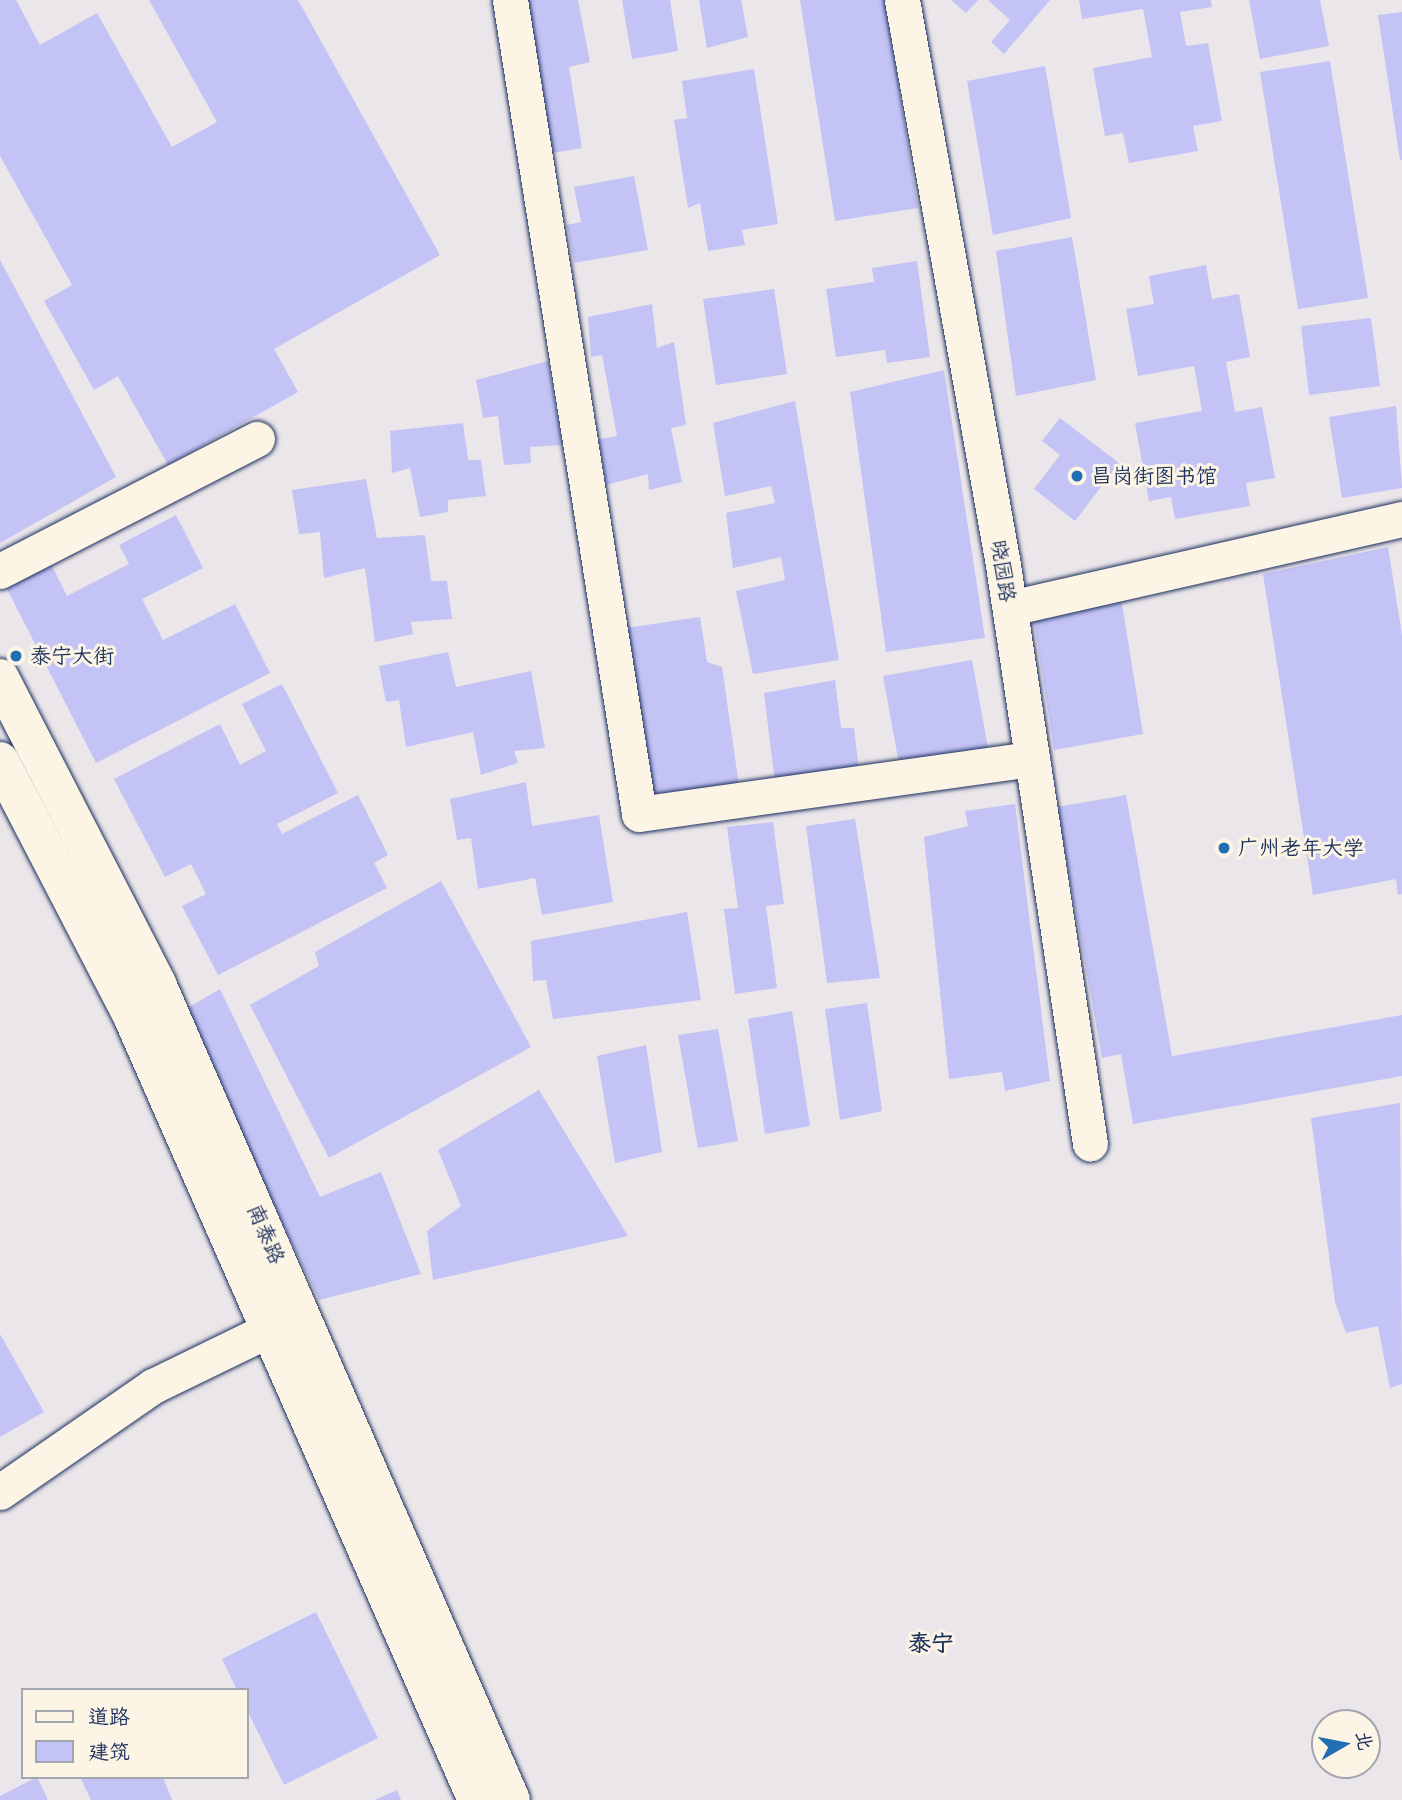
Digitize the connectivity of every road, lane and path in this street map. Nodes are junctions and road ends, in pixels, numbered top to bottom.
1 (510, 0) edge
2 (902, 0) edge
3 (257, 439) dead end
4 (1402, 519) edge
5 (0, 571) edge
6 (1010, 608) junction
7 (0, 678) edge
8 (1032, 759) junction
9 (0, 761) edge
10 (1090, 1144) dead end
11 (286, 1321) junction
12 (0, 1492) edge
13 (477, 1800) edge
14 (511, 1800) edge

1 - 8 street
2 - 6 street, 晓园路
3 - 5 street
4 - 6 street
6 - 8 street, 晓园路
7 - 11 main road, 南泰路
8 - 10 street, 晓园路
9 - 11 main road, 南泰路
11 - 12 street
11 - 13 main road, 南泰路
11 - 14 main road, 南泰路

